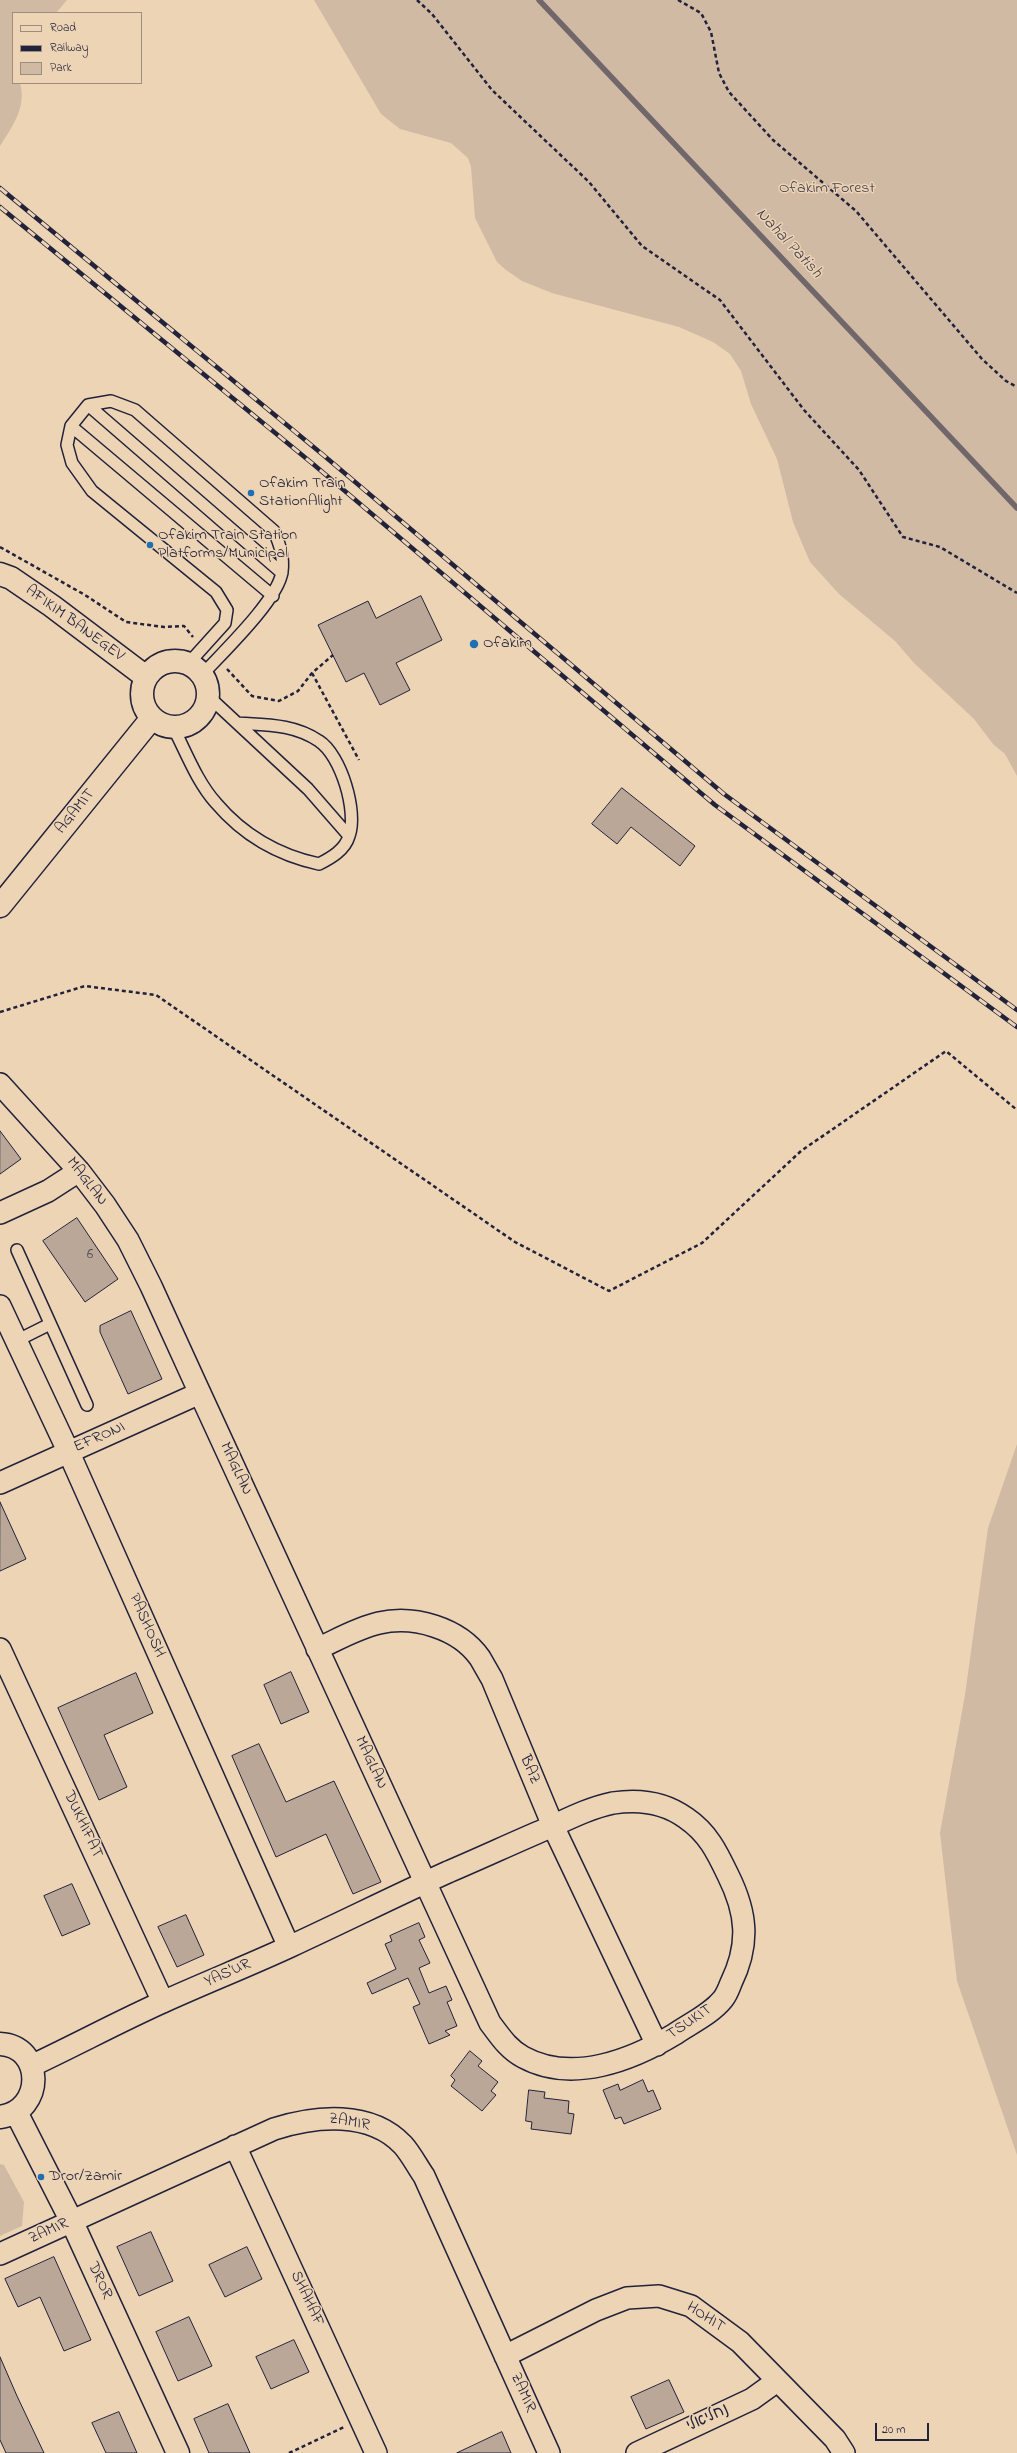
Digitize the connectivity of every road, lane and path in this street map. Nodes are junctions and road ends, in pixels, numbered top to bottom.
1 (417, 0) edge
2 (678, 0) edge
3 (1017, 387) edge
4 (88, 405) junction
5 (71, 426) junction
6 (0, 547) edge
7 (282, 573) junction
8 (0, 574) edge
9 (1017, 593) edge
10 (273, 596) junction
11 (204, 646) junction
12 (333, 655) dead end
13 (217, 658) junction
14 (195, 669) junction
15 (312, 673) junction
16 (146, 677) junction
17 (208, 696) junction
18 (152, 718) junction
19 (237, 723) junction
20 (173, 726) junction
21 (359, 760) dead end
22 (349, 836) junction
23 (0, 906) edge
24 (0, 1012) edge
25 (0, 1084) edge
26 (1017, 1110) edge
27 (79, 1171) junction
28 (0, 1213) edge
29 (17, 1250) dead end
30 (0, 1306) edge
31 (50, 1324) junction
32 (16, 1341) junction
33 (200, 1393) junction
34 (87, 1405) dead end
35 (69, 1452) junction
36 (0, 1483) edge
37 (0, 1649) edge
38 (317, 1649) junction
39 (553, 1826) junction
40 (425, 1882) junction
41 (289, 1947) junction
42 (163, 2002) junction
43 (0, 2044) edge
44 (657, 2045) junction
45 (31, 2066) junction
46 (8, 2114) edge
47 (236, 2146) junction
48 (72, 2222) junction
49 (0, 2254) edge
50 (505, 2356) junction
51 (777, 2381) junction
52 (361, 2420) junction
53 (178, 2453) edge
54 (288, 2453) edge
55 (376, 2453) edge
56 (549, 2453) edge
57 (637, 2453) edge
58 (844, 2453) edge

1 - 9 path
2 - 3 path
4 - 5 lane
4 - 7 lane
4 - 7 lane
5 - 10 lane
5 - 11 lane
6 - 11 path
7 - 10 lane
8 - 16 street, AFIKIM BANEGEV
10 - 13 lane
11 - 14 lane
12 - 15 path
13 - 14 lane
13 - 15 path
14 - 16 street
14 - 17 street
15 - 21 path
16 - 18 street
17 - 19 lane
17 - 20 street
18 - 20 street
18 - 23 street, AGAMIT
19 - 22 lane
19 - 22 lane
20 - 22 lane
24 - 26 path
25 - 27 street, MAGLAN
27 - 28 street
27 - 33 street, MAGLAN
29 - 31 lane
30 - 32 street, PASHOSH
31 - 32 lane
31 - 34 lane
32 - 35 street, PASHOSH
33 - 35 street, EFRONI
33 - 38 street, MAGLAN
35 - 36 street, EFRONI
35 - 41 street, PASHOSH
37 - 42 street, DUKHIFAT
38 - 39 street, BAZ
38 - 40 street, MAGLAN
39 - 40 street, TSUKIT
39 - 44 street, BAZ
39 - 44 street, TSUKIT
40 - 41 street, YAS'UR
40 - 44 street, TSUKIT
41 - 42 street, YAS'UR
42 - 45 street, YAS'UR
43 - 45 street
45 - 46 street
46 - 48 street, DROR
47 - 48 street, ZAMIR
47 - 50 street, ZAMIR
47 - 52 street, SHAHAF
48 - 49 street, ZAMIR
48 - 53 street, DROR
50 - 51 street, HOHIT
50 - 56 street, ZAMIR
51 - 57 street, נחליאלי
51 - 58 street, HOHIT
52 - 54 path
52 - 55 street, SHAHAF

